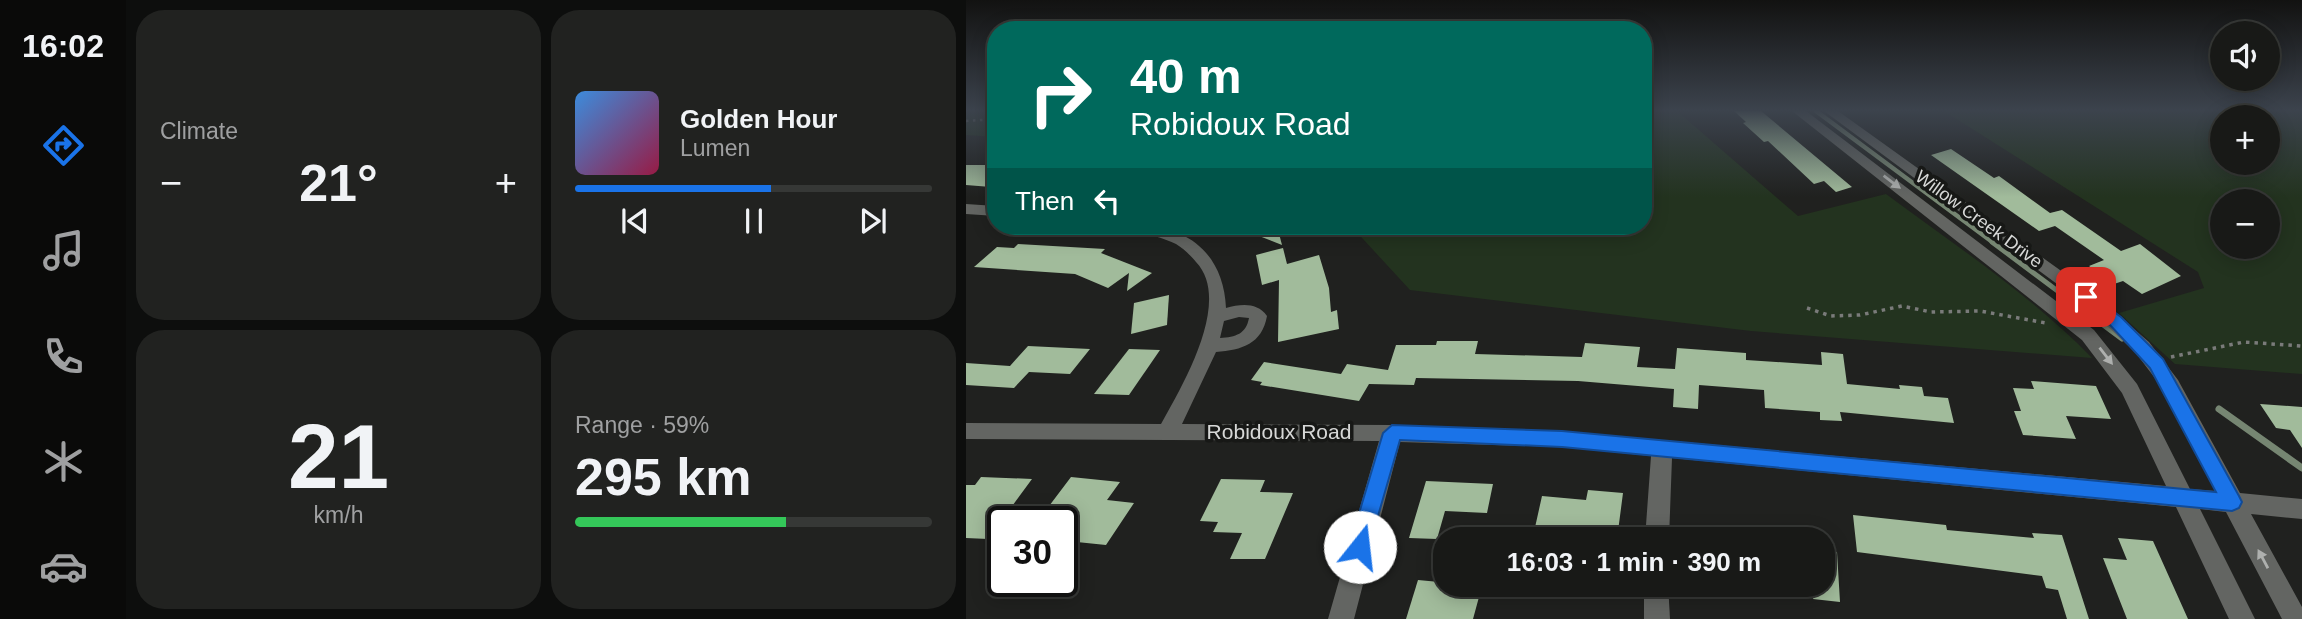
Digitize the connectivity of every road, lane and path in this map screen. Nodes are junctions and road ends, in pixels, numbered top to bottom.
1 (1835, 140) edge
2 (1869, 140) edge
3 (966, 209) edge
4 (987, 210) edge
5 (1168, 235) edge
6 (1807, 308) dead end
7 (1219, 316) junction
8 (2054, 324) dead end
9 (1212, 345) junction
10 (966, 431) edge
11 (1167, 432) junction
12 (1392, 433) junction
13 (1662, 449) junction
14 (2183, 498) junction
15 (2232, 502) junction
16 (2302, 509) edge
17 (1658, 527) edge
18 (1656, 597) edge
19 (1341, 619) edge
20 (1657, 619) edge
21 (2242, 619) edge
22 (2295, 619) edge

1 -> 14 street, Willow Creek Drive
2 - 15 street, Willow Creek Drive
3 - 4 street
5 - 7 street
6 - 8 path
7 - 9 street
7 - 9 street
9 - 11 street
10 - 11 street, Robidoux Road
11 - 12 street, Robidoux Road
12 - 13 street, Robidoux Road
12 - 19 street
13 - 14 street, Robidoux Road
13 - 17 street
14 - 15 street, Robidoux Road
14 - 21 street, Willow Creek Drive
15 - 16 street, Robidoux Road
22 -> 15 street, Willow Creek Drive
18 - 20 street

